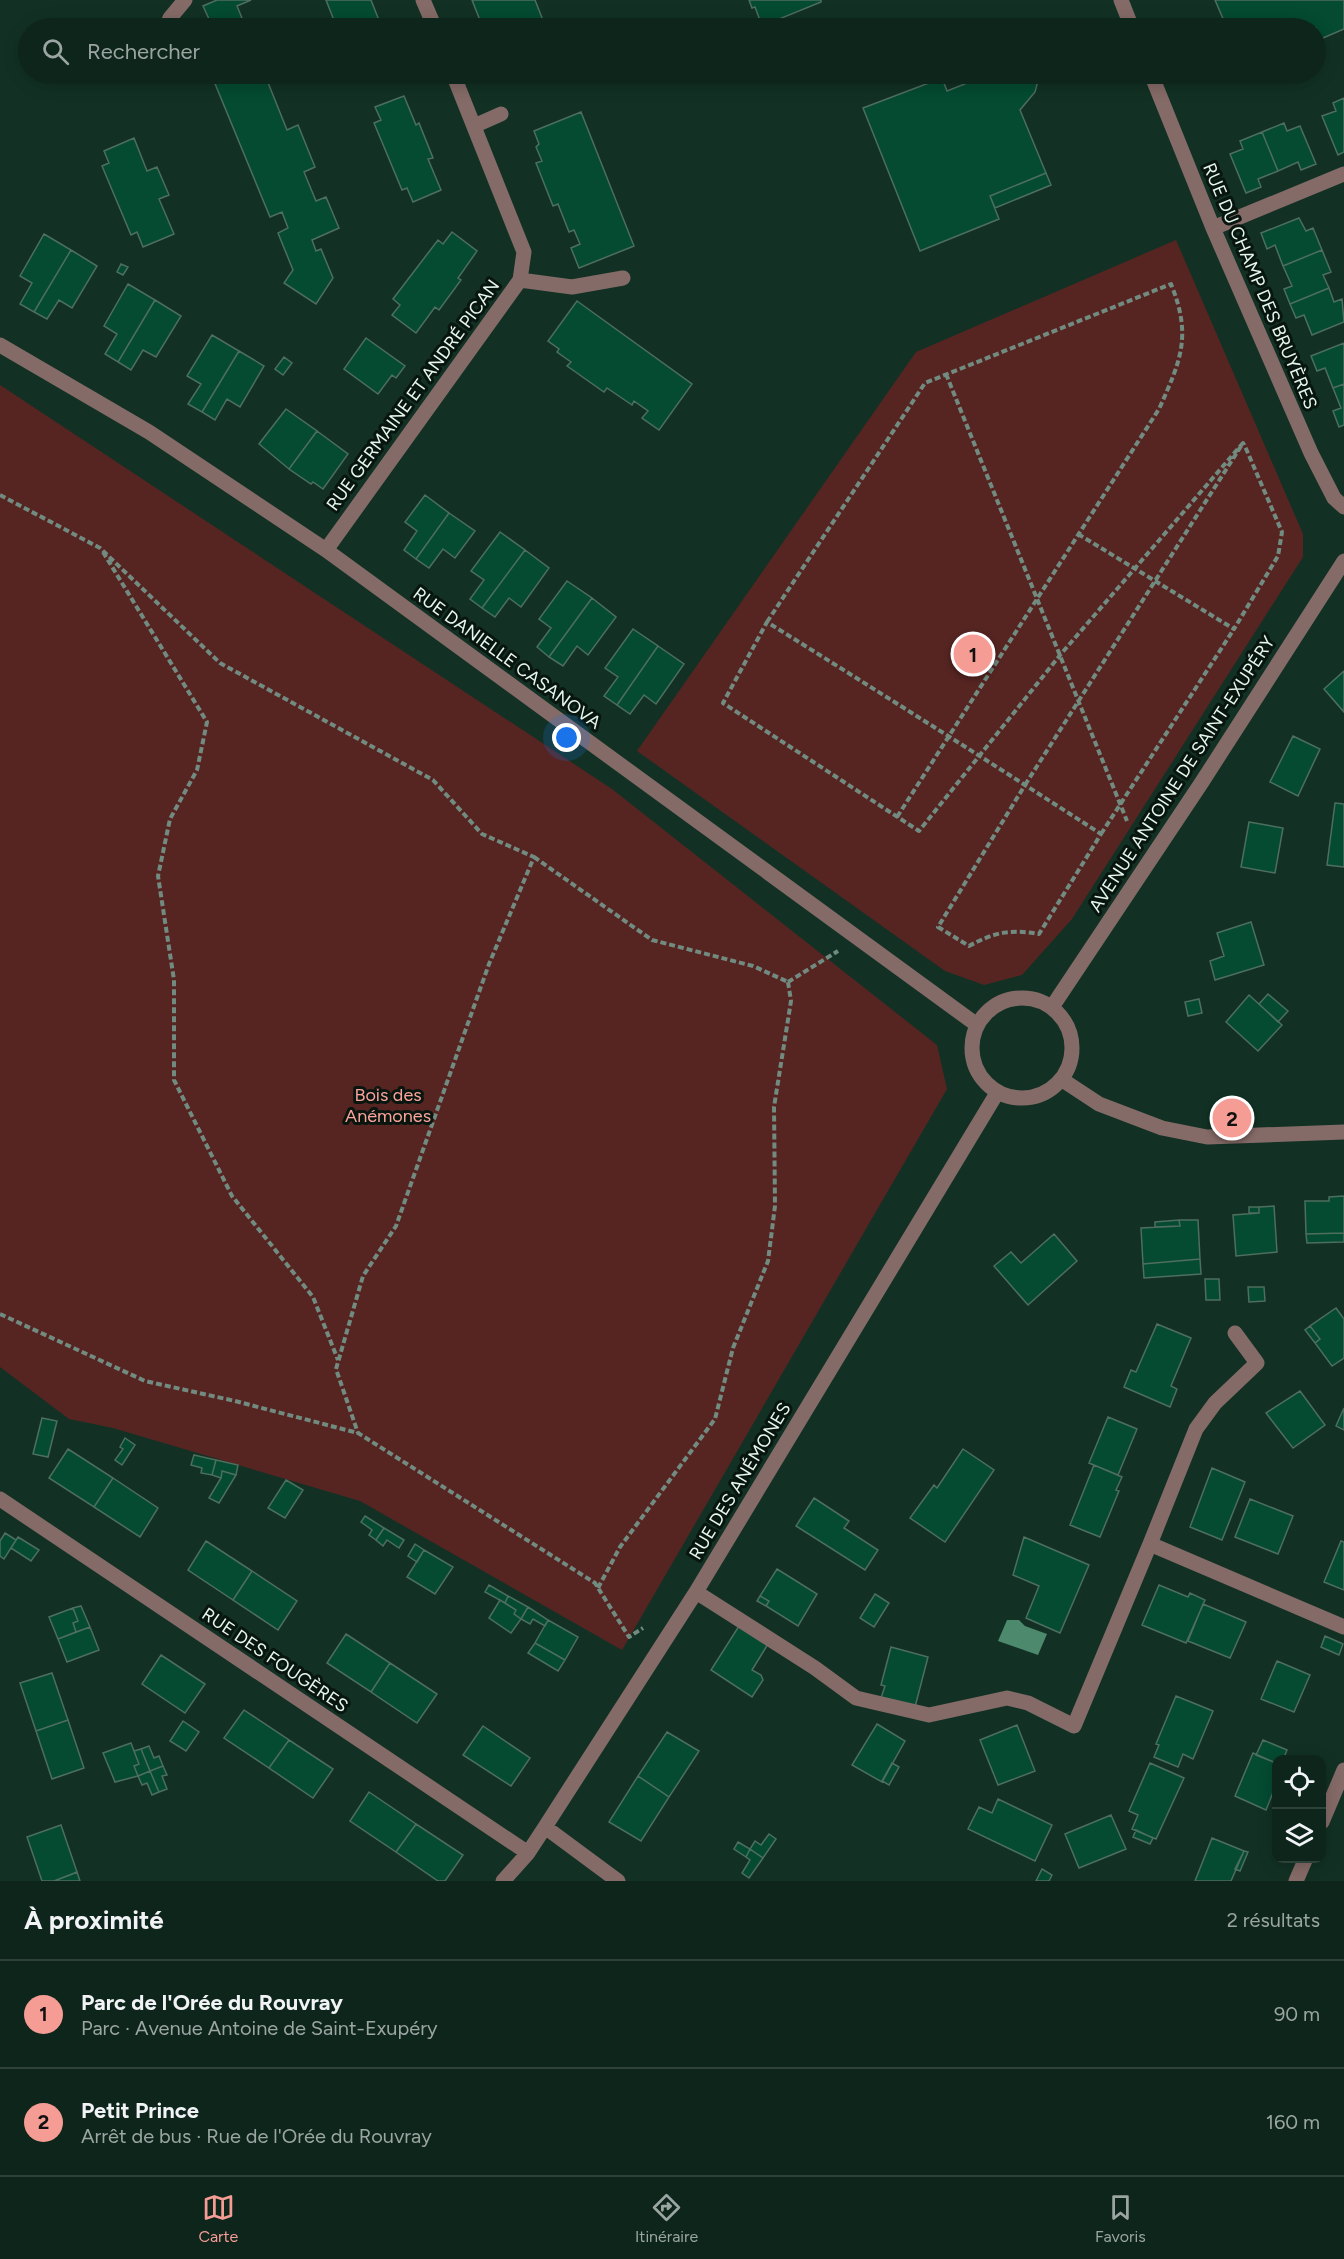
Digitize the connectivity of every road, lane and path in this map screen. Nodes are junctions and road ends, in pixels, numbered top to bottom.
1 (185, 0) edge
2 (423, 0) edge
3 (1121, 0) edge
4 (170, 18) edge
5 (431, 18) edge
6 (1128, 18) edge
7 (457, 84) edge
8 (1155, 84) edge
9 (501, 114) dead end
10 (474, 126) junction
11 (1344, 174) edge
12 (1213, 228) junction
13 (623, 278) dead end
14 (520, 280) junction
15 (0, 345) edge
16 (946, 374) junction
17 (1243, 443) junction
18 (0, 495) edge
19 (1344, 507) edge
20 (1078, 534) junction
21 (100, 548) junction
22 (326, 550) junction
23 (1135, 569) junction
24 (1342, 571) edge
25 (1156, 581) junction
26 (1038, 597) junction
27 (767, 622) junction
28 (1234, 629) junction
29 (1061, 654) junction
30 (1079, 700) junction
31 (948, 736) junction
32 (979, 756) junction
33 (1025, 785) junction
34 (1120, 804) junction
35 (897, 817) junction
36 (1127, 821) dead end
37 (1101, 834) junction
38 (534, 857) junction
39 (858, 939) junction
40 (788, 982) junction
41 (1052, 1007) junction
42 (976, 1025) junction
43 (1061, 1079) junction
44 (997, 1093) junction
45 (1344, 1132) edge
46 (0, 1314) edge
47 (1235, 1333) dead end
48 (338, 1361) junction
49 (358, 1433) junction
50 (0, 1499) edge
51 (1150, 1544) junction
52 (598, 1588) junction
53 (696, 1592) junction
54 (1344, 1627) edge
55 (629, 1637) dead end
56 (1344, 1770) edge
57 (1326, 1813) edge
58 (545, 1827) junction
59 (528, 1852) junction
60 (1304, 1863) edge
61 (503, 1881) edge
62 (618, 1881) edge
63 (1296, 1881) edge

1 - 4 street
2 - 5 street
3 - 6 street
7 - 10 street, RUE GERMAINE ET ANDRÉ PICAN
8 - 12 street, RUE DU CHAMP DES BRUYÈRES
9 - 10 street
10 - 14 street, RUE GERMAINE ET ANDRÉ PICAN
11 - 12 street
12 - 19 street, RUE DU CHAMP DES BRUYÈRES
13 - 14 street
14 - 22 street, RUE GERMAINE ET ANDRÉ PICAN
15 - 22 street, RUE DANIELLE CASANOVA
16 - 20 path
16 - 26 path
16 - 27 path
17 - 23 path
17 - 25 path
17 - 28 path
18 - 21 path
20 - 23 path
20 - 26 path
21 - 38 path
21 - 48 path
22 - 39 street, RUE DANIELLE CASANOVA
23 - 25 path
23 - 29 path
24 - 41 street, AVENUE ANTOINE DE SAINT-EXUPÉRY
25 - 28 path
25 - 30 path
26 - 29 path
26 - 31 path
27 - 31 path
27 - 35 path
28 - 34 path
29 - 30 path
29 - 32 path
30 - 33 path
30 - 34 path
31 - 32 path
31 - 35 path
32 - 33 path
32 - 35 path
33 - 37 path
33 - 37 path
34 - 36 path
34 - 37 path
38 - 40 path
38 - 48 path
39 - 40 path
39 - 42 street, RUE DANIELLE CASANOVA
40 - 52 path
41 - 42 street
41 - 43 street
42 - 44 street
43 - 44 street
43 - 45 street
44 - 53 street, RUE DES ANÉMONES
46 - 49 path
47 - 51 street
48 - 49 path
49 - 52 path
50 - 59 street, RUE DES FOUGÈRES
51 - 53 street
51 - 54 street
52 - 55 path
53 - 58 street, RUE DES ANÉMONES
56 - 57 street
58 - 59 street, RUE DES ANÉMONES
58 - 62 street
59 - 61 street, RUE DES ANÉMONES
60 - 63 street

